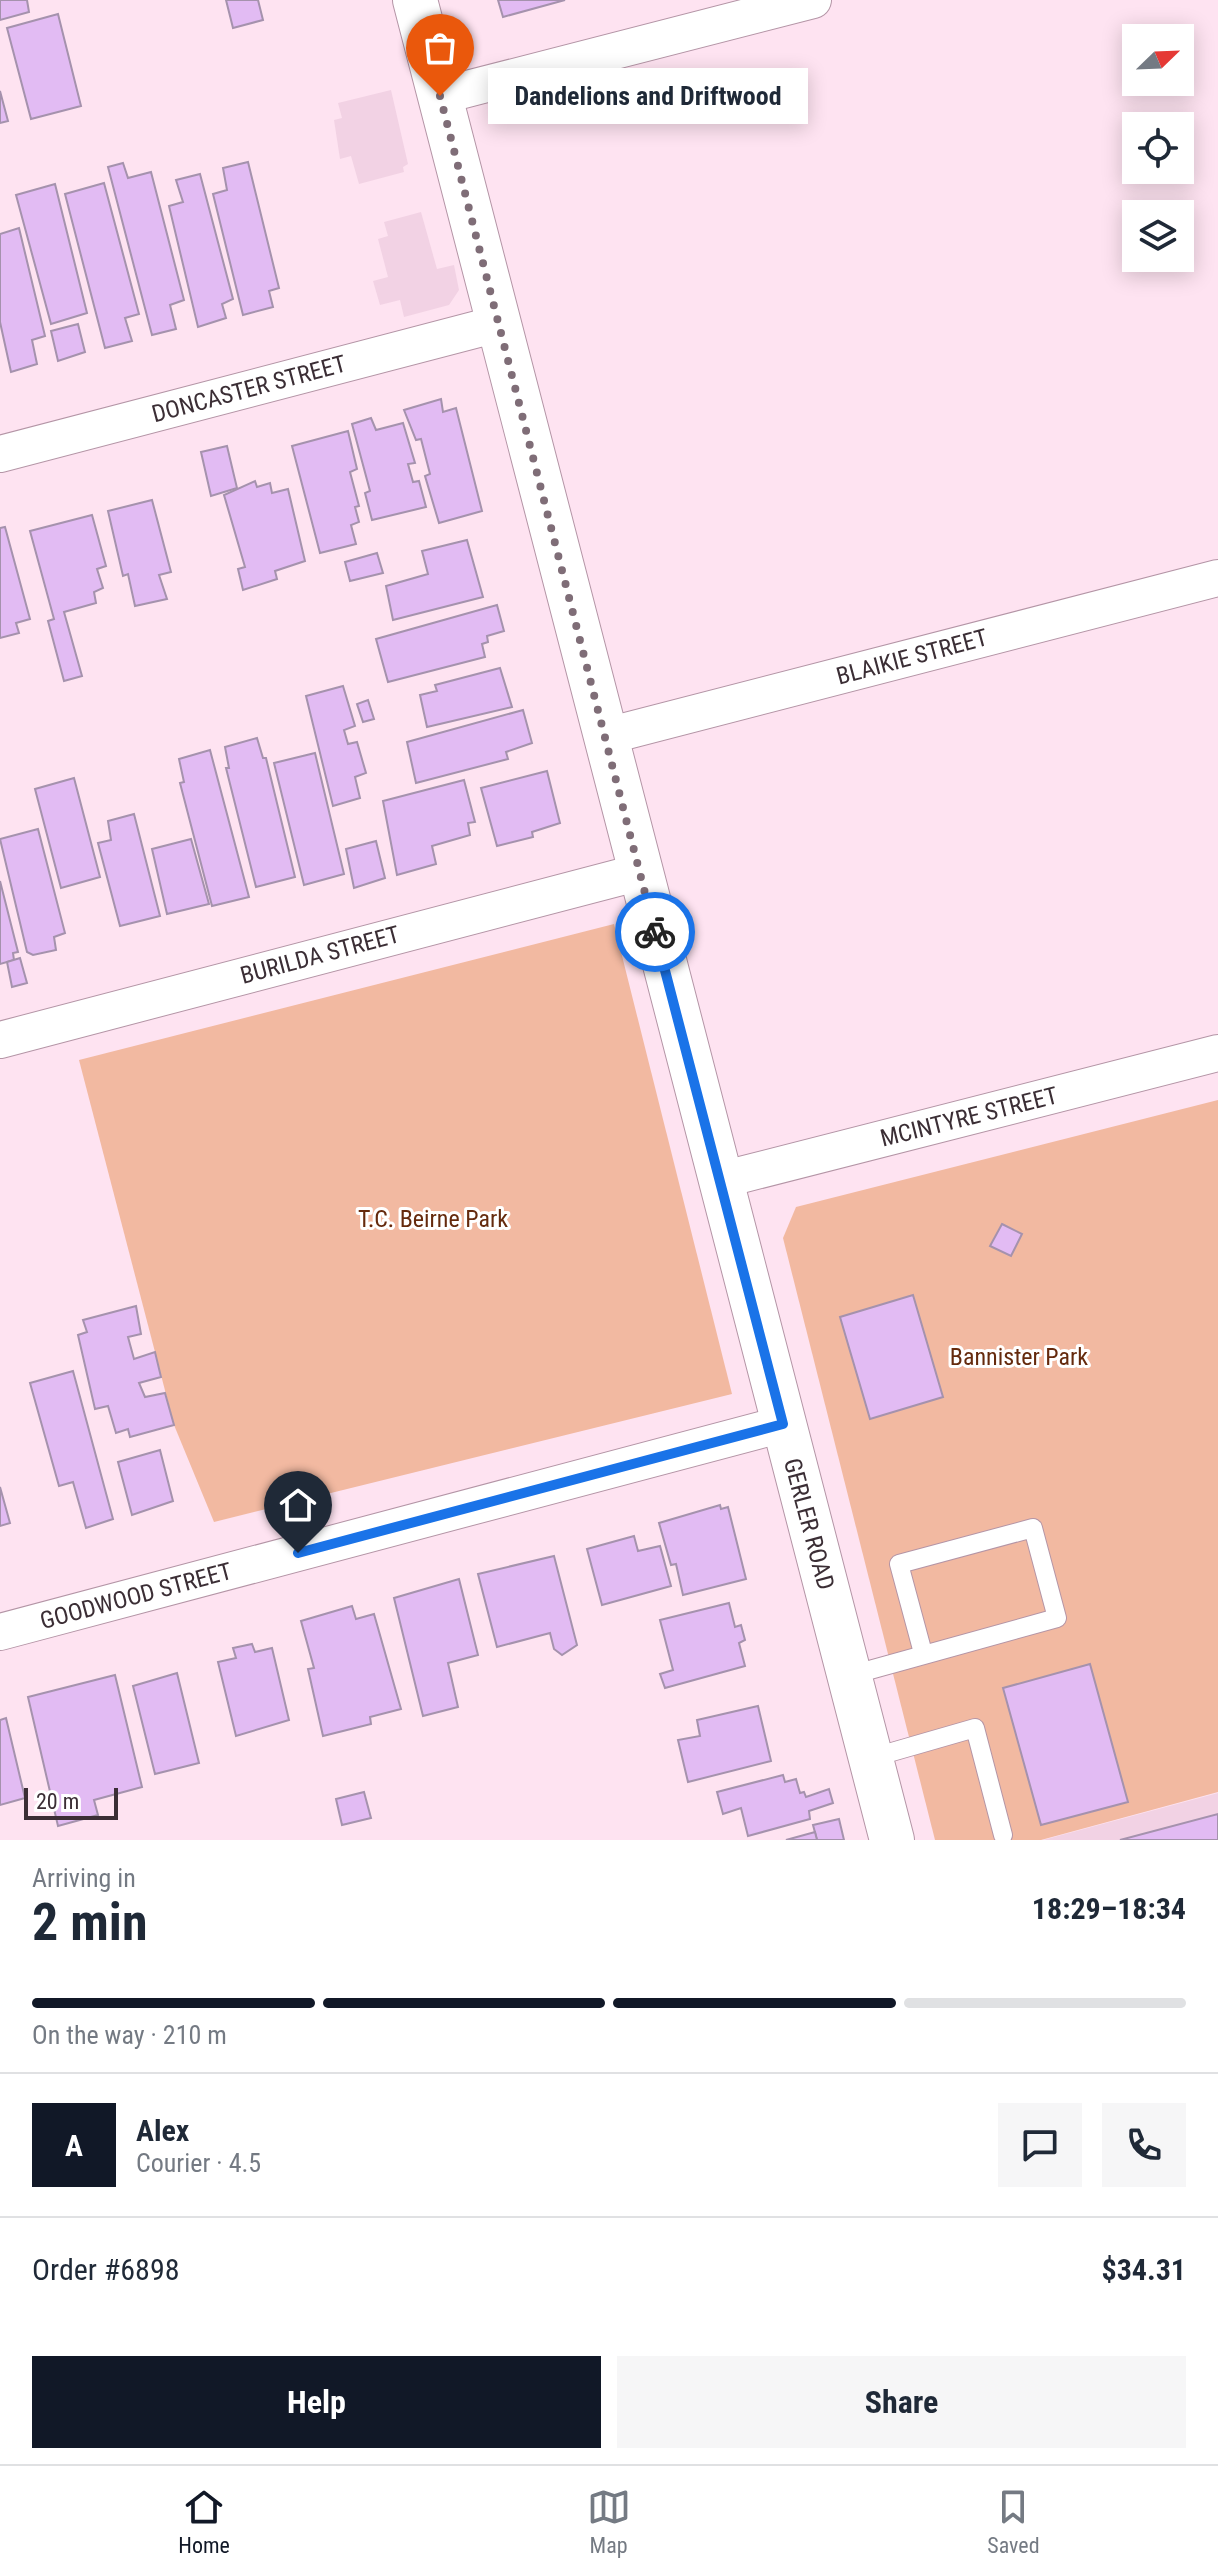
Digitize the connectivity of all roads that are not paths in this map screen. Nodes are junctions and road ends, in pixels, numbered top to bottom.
1 (415, 0) edge
2 (813, 0) edge
3 (440, 96) junction
4 (497, 324) junction
5 (0, 454) edge
6 (1218, 578) edge
7 (607, 736) junction
8 (640, 872) junction
9 (0, 1040) edge
10 (1218, 1053) edge
11 (721, 1180) junction
12 (783, 1424) junction
13 (0, 1632) edge
14 (923, 1653) junction
15 (848, 1676) junction
16 (871, 1758) junction
17 (1003, 1835) dead end
18 (892, 1840) edge

1 - 3 street, GERLER ROAD
2 - 3 street
3 - 4 street, GERLER ROAD
4 - 5 street, DONCASTER STREET
4 - 7 street, GERLER ROAD
6 - 7 street, BLAIKIE STREET
7 - 8 street, GERLER ROAD
8 - 9 street, BURILDA STREET
8 - 11 street, GERLER ROAD
10 - 11 street, MCINTYRE STREET
11 - 12 street, GERLER ROAD
12 - 13 street, GOODWOOD STREET
12 - 15 street, GERLER ROAD
14 - 14 lane
14 - 15 lane
15 - 16 street, GERLER ROAD
16 - 17 lane
16 - 18 street, GERLER ROAD

